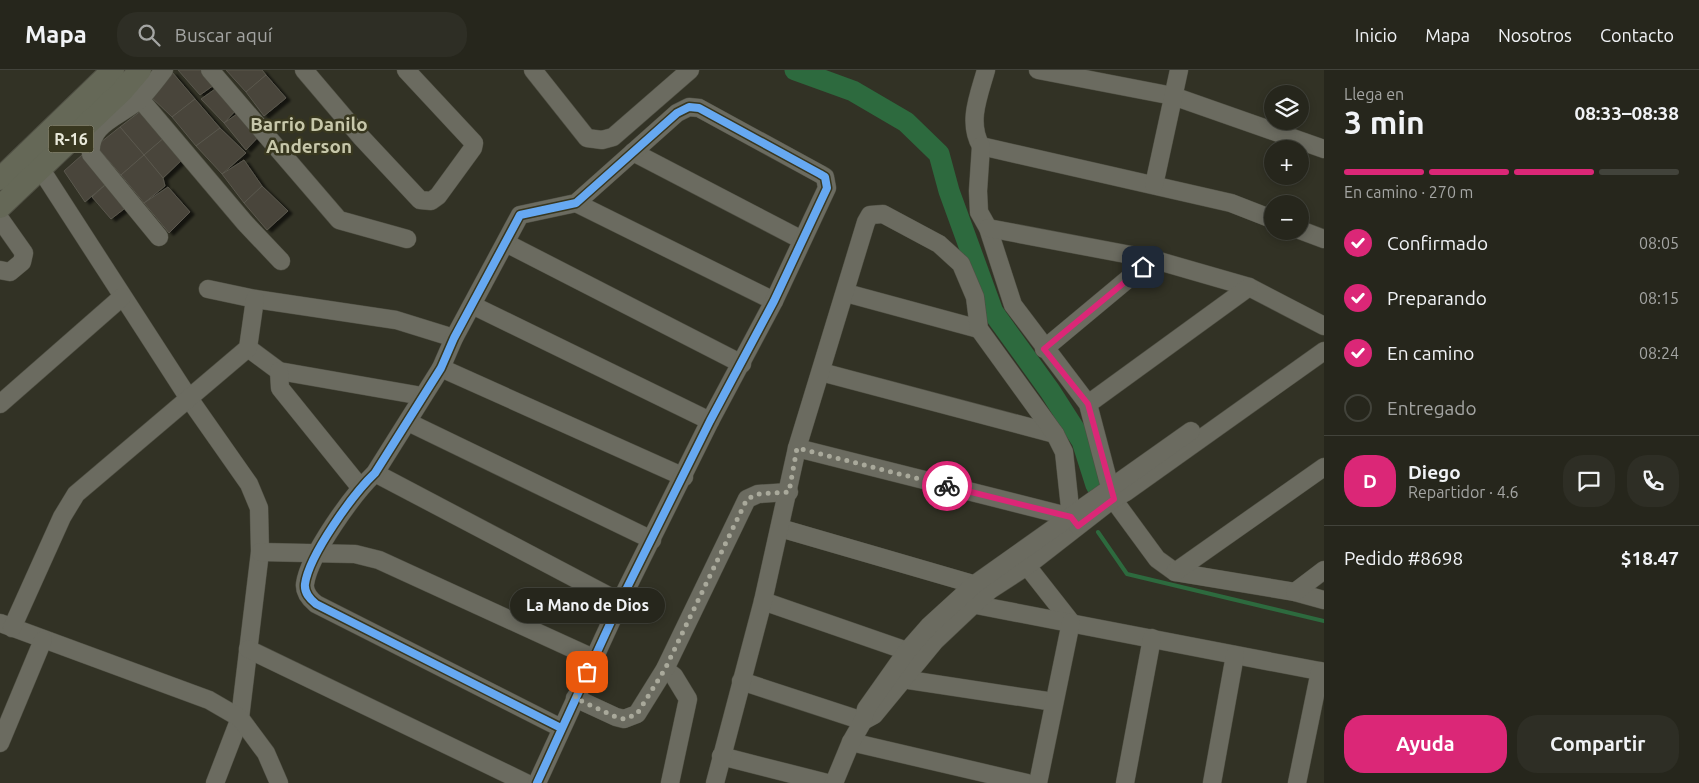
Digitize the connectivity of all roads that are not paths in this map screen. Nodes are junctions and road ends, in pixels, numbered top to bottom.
1 (114, 70) edge
2 (140, 70) edge
3 (164, 70) edge
4 (210, 70) edge
5 (304, 70) edge
6 (406, 70) edge
7 (533, 70) edge
8 (690, 70) edge
9 (986, 70) edge
10 (1038, 70) edge
11 (1179, 70) edge
12 (1173, 96) junction
13 (140, 99) junction
14 (981, 146) junction
15 (1324, 149) edge
16 (633, 152) junction
17 (40, 168) junction
18 (0, 179) edge
19 (1154, 185) junction
20 (576, 203) junction
21 (0, 207) edge
22 (1264, 216) edge
23 (0, 219) edge
24 (988, 228) junction
25 (1309, 233) edge
26 (159, 237) dead end
27 (407, 239) dead end
28 (1324, 239) edge
29 (802, 240) junction
30 (506, 243) junction
31 (1152, 259) junction
32 (281, 261) dead end
33 (0, 270) edge
34 (1249, 287) junction
35 (208, 289) dead end
36 (846, 293) junction
37 (122, 297) junction
38 (254, 299) junction
39 (774, 301) junction
40 (472, 305) junction
41 (1324, 326) edge
42 (979, 329) junction
43 (454, 338) junction
44 (1324, 338) edge
45 (248, 348) junction
46 (1044, 349) junction
47 (1324, 351) edge
48 (742, 364) junction
49 (441, 368) junction
50 (279, 371) junction
51 (821, 372) junction
52 (422, 396) junction
53 (188, 398) junction
54 (0, 404) edge
55 (1088, 404) junction
56 (710, 421) junction
57 (408, 422) junction
58 (1056, 434) junction
59 (797, 448) junction
60 (1324, 467) edge
61 (375, 473) junction
62 (684, 477) junction
63 (360, 487) junction
64 (789, 492) junction
65 (1113, 492) junction
66 (1075, 521) junction
67 (780, 528) junction
68 (652, 540) junction
69 (260, 552) junction
70 (317, 553) junction
71 (1027, 566) junction
72 (1324, 570) edge
73 (1175, 572) junction
74 (983, 587) junction
75 (1295, 592) junction
76 (763, 600) junction
77 (1324, 600) edge
78 (620, 602) junction
79 (966, 603) junction
80 (1071, 622) junction
81 (6, 626) edge
82 (1152, 638) junction
83 (43, 640) junction
84 (248, 649) junction
85 (907, 651) junction
86 (1235, 655) junction
87 (593, 658) junction
88 (665, 669) junction
89 (1322, 672) edge
90 (897, 676) junction
91 (741, 681) junction
92 (575, 698) junction
93 (1054, 702) junction
94 (240, 718) junction
95 (863, 721) junction
96 (561, 728) junction
97 (851, 742) junction
98 (0, 743) edge
99 (721, 756) junction
100 (957, 776) edge
101 (215, 783) edge
102 (279, 783) edge
103 (526, 783) edge
104 (537, 783) edge
105 (670, 783) edge
106 (715, 783) edge
107 (827, 783) edge
108 (834, 783) edge
109 (1027, 783) edge
110 (1038, 783) edge
111 (1125, 783) edge
112 (1212, 783) edge
113 (1297, 783) edge

1 - 18 main road, R-16
2 - 17 main road, R-16
3 - 13 street
4 - 27 street
5 - 6 street
7 - 8 street
9 - 14 street
10 - 12 street
11 - 12 street
12 - 15 street
12 - 19 street
13 - 26 street
13 - 32 street
14 - 19 street
14 - 24 street
16 - 20 street
16 - 29 street
16 - 29 street
17 - 21 main road, R-16
17 - 37 street
19 - 22 street
20 - 30 street
20 - 39 street
23 - 33 street
24 - 31 street
24 - 46 street
25 - 28 street
29 - 39 street
30 - 40 street
30 - 48 street
31 - 34 street
31 - 46 street
34 - 41 street
34 - 55 street
35 - 38 street
36 - 42 street
36 - 42 street
36 - 51 street
37 - 53 street
37 - 54 street
38 - 43 street
38 - 45 street
39 - 48 street
40 - 43 street
40 - 56 street
42 - 58 street
43 - 49 street
44 - 65 street
45 - 50 street
45 - 53 street
46 - 55 street
47 - 65 street
48 - 56 street
49 - 52 street
49 - 62 street
50 - 52 street
50 - 63 street
51 - 58 street
51 - 59 street
52 - 57 street
53 - 69 street
53 - 81 street
55 - 65 street
56 - 62 street
57 - 61 street
57 - 68 street
58 - 66 street
59 - 64 street
59 - 66 street
60 - 73 street
61 - 63 street
61 - 78 street
62 - 68 street
63 - 70 street
64 - 67 street
64 - 88 street
65 - 66 street
65 - 73 street
66 - 71 street
66 - 74 street
67 - 74 street
67 - 76 street
68 - 78 street
69 - 70 street
69 - 84 street
70 - 87 street
70 - 96 street
71 - 74 street
71 - 80 street
72 - 75 street
73 - 75 street
74 - 79 street
75 - 77 street
76 - 85 street
76 - 91 street
78 - 87 street
79 - 80 street
79 - 85 street
79 - 90 street
80 - 82 street
80 - 93 street
81 - 83 street
82 - 86 street
82 - 111 street
83 - 94 street
83 - 98 street
84 - 94 street
84 - 103 street
85 - 90 street
86 - 89 street
86 - 112 street
87 - 92 street
88 - 92 street
88 - 105 street
89 - 113 street
90 - 93 street
90 - 95 street
91 - 95 street
91 - 99 street
92 - 96 street
93 - 110 street
94 - 101 street
94 - 102 street
95 - 97 street
96 - 104 street
97 - 100 street
97 - 108 street
99 - 106 street
99 - 107 street
100 - 109 street

